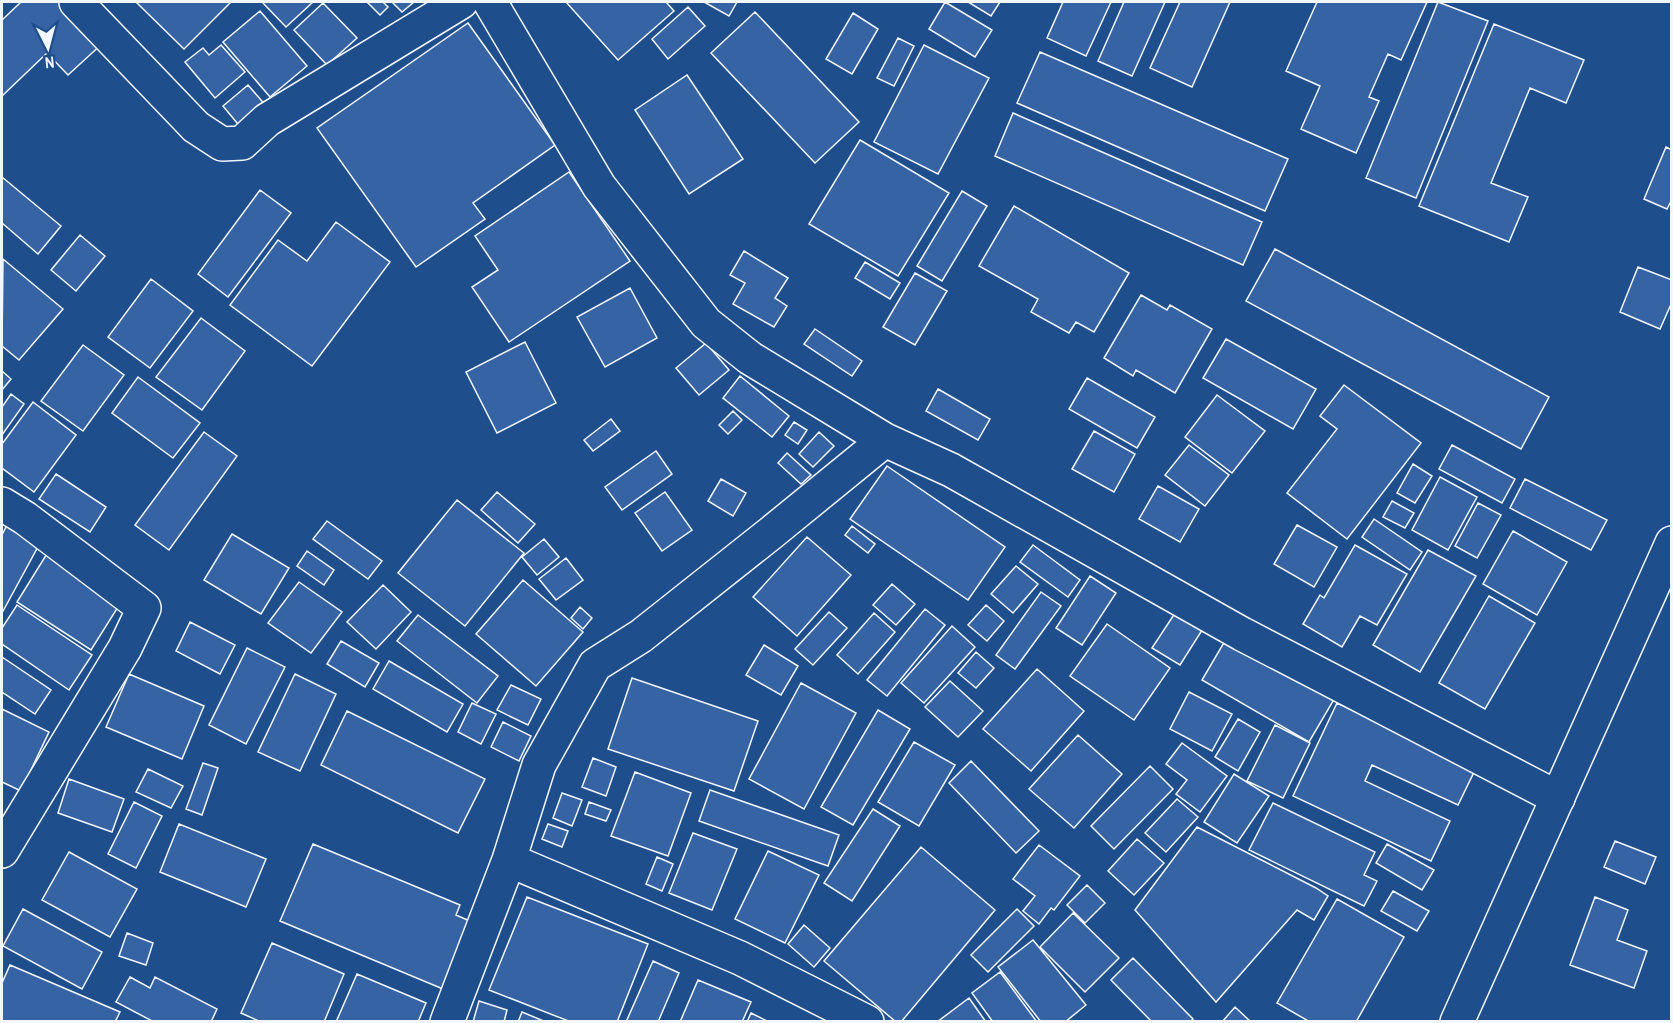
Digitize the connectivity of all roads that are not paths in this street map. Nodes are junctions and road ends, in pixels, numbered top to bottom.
1 (76, 2) edge
2 (462, 2) edge
3 (490, 2) edge
4 (885, 440) junction
5 (2, 504) edge
6 (1671, 543) edge
7 (1558, 798) junction
8 (2, 851) edge
9 (509, 860) junction
10 (447, 1022) edge
11 (867, 1022) edge
12 (1457, 1022) edge

1 - 2 street
3 - 4 street
4 - 7 street
4 - 9 street
5 - 8 street
6 - 7 street
7 - 12 street
9 - 10 street
9 - 11 street

